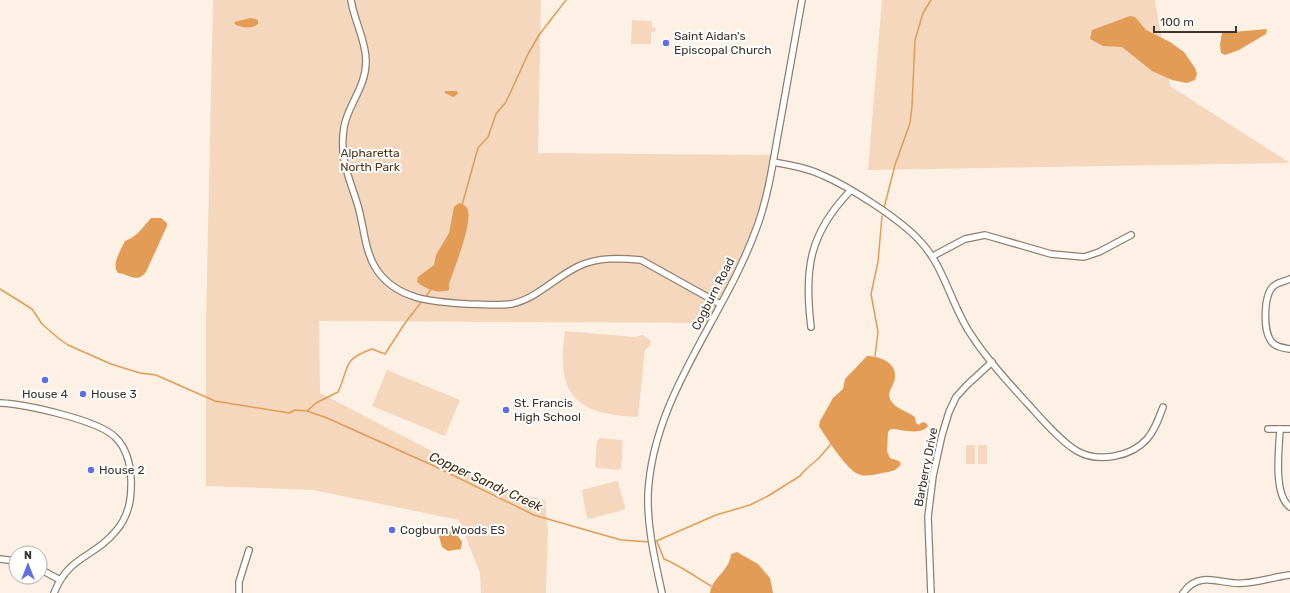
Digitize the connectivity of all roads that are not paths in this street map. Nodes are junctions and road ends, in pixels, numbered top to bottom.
1 (351, 0) edge
2 (802, 0) edge
3 (773, 162) junction
4 (850, 191) junction
5 (1131, 235) dead end
6 (933, 256) junction
7 (1290, 279) edge
8 (720, 304) junction
9 (811, 327) dead end
10 (1290, 349) edge
11 (992, 362) junction
12 (0, 403) edge
13 (1163, 407) dead end
14 (1268, 429) dead end
15 (1280, 429) junction
16 (1290, 429) edge
17 (1290, 506) edge
18 (249, 550) dead end
19 (48, 573) edge
20 (1290, 575) edge
21 (60, 580) junction
22 (54, 593) edge
23 (239, 593) edge
24 (662, 593) edge
25 (931, 593) edge
26 (1183, 593) edge

1 - 8 street
2 - 3 street, Cogburn Road
3 - 4 street
3 - 8 street, Cogburn Road
4 - 6 street
4 - 9 street
5 - 6 street
6 - 11 street
7 - 10 street
8 - 24 street, Cogburn Road
11 - 13 street
11 - 25 street, Barberry Drive
12 - 21 street
14 - 15 street
15 - 16 street
15 - 17 street
18 - 23 street
19 - 21 street
20 - 26 street
21 - 22 street

